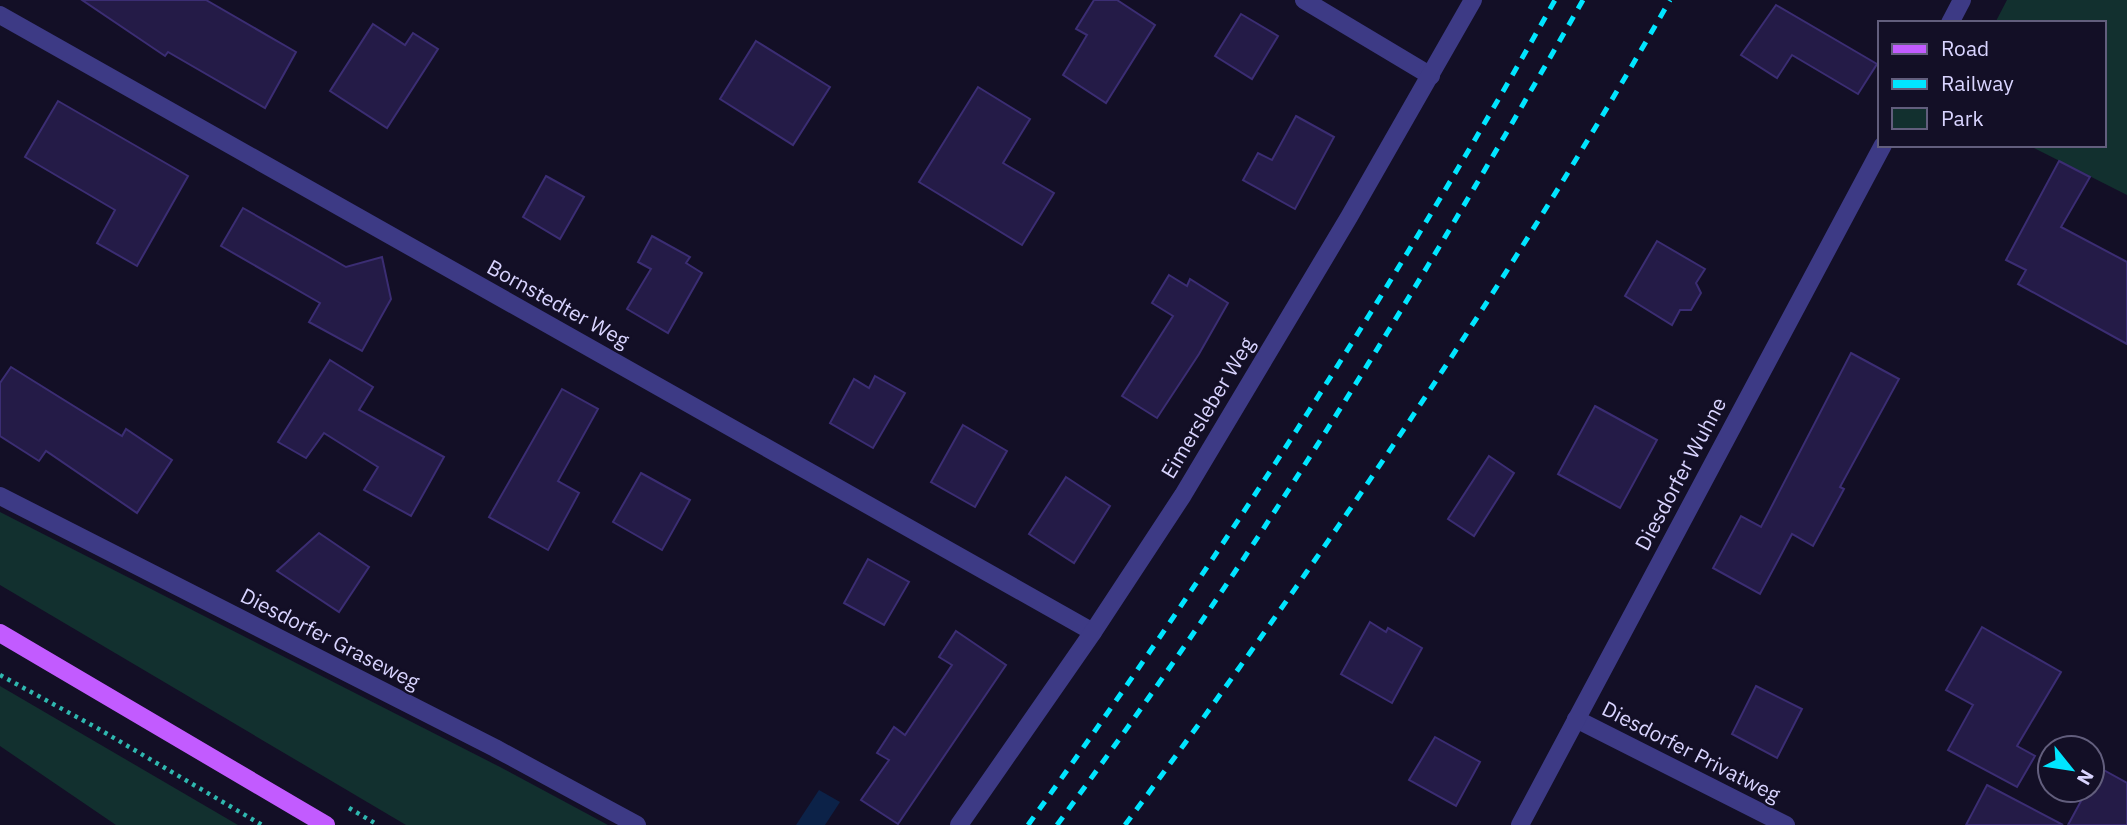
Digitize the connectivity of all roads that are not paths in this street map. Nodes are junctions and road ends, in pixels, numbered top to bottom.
1 (1304, 0) edge
2 (1473, 0) edge
3 (1962, 0) edge
4 (0, 15) edge
5 (1951, 21) edge
6 (1431, 76) junction
7 (1882, 147) edge
8 (0, 496) edge
9 (1093, 632) junction
10 (0, 633) edge
11 (1576, 719) junction
12 (326, 825) edge
13 (637, 825) edge
14 (959, 825) edge
15 (1520, 825) edge
16 (1786, 825) edge

1 - 6 street
2 - 6 street, Eimersleber Weg
3 - 5 street
4 - 9 street, Bornstedter Weg
6 - 9 street, Eimersleber Weg
7 - 11 street, Diesdorfer Wuhne
8 - 13 street, Diesdorfer Graseweg
9 - 14 street, Eimersleber Weg
10 - 12 main road
11 - 15 street, Diesdorfer Wuhne
11 - 16 street, Diesdorfer Privatweg

